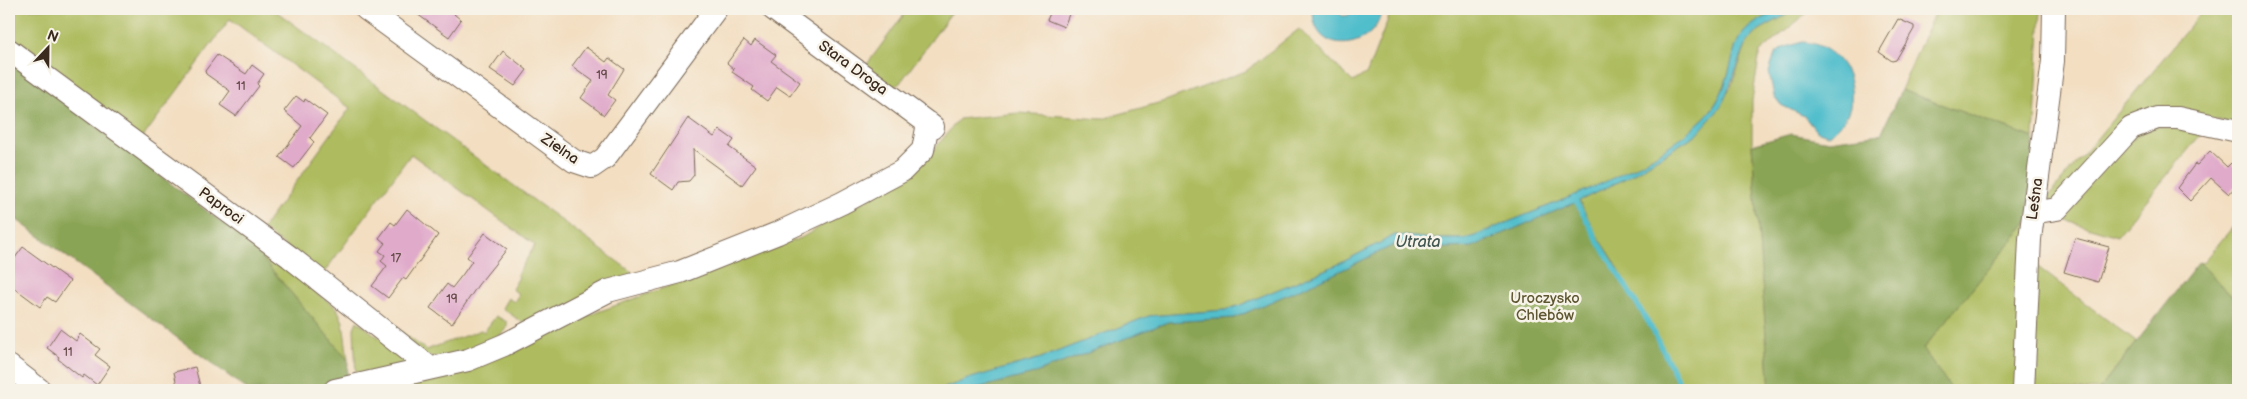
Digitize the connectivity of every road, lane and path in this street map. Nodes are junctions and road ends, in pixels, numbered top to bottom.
1 (366, 9) edge
2 (716, 9) edge
3 (772, 9) edge
4 (2054, 9) edge
5 (9, 50) edge
6 (2238, 131) edge
7 (2034, 209) junction
8 (9, 366) edge
9 (429, 367) junction
10 (40, 390) edge
11 (335, 390) edge
12 (2023, 390) edge

1 - 2 street, Zielna
3 - 9 street, Stara Droga
4 - 7 street, Leśna
5 - 9 street, Paproci
6 - 7 street
7 - 12 street, Leśna
8 - 10 street
9 - 11 street

